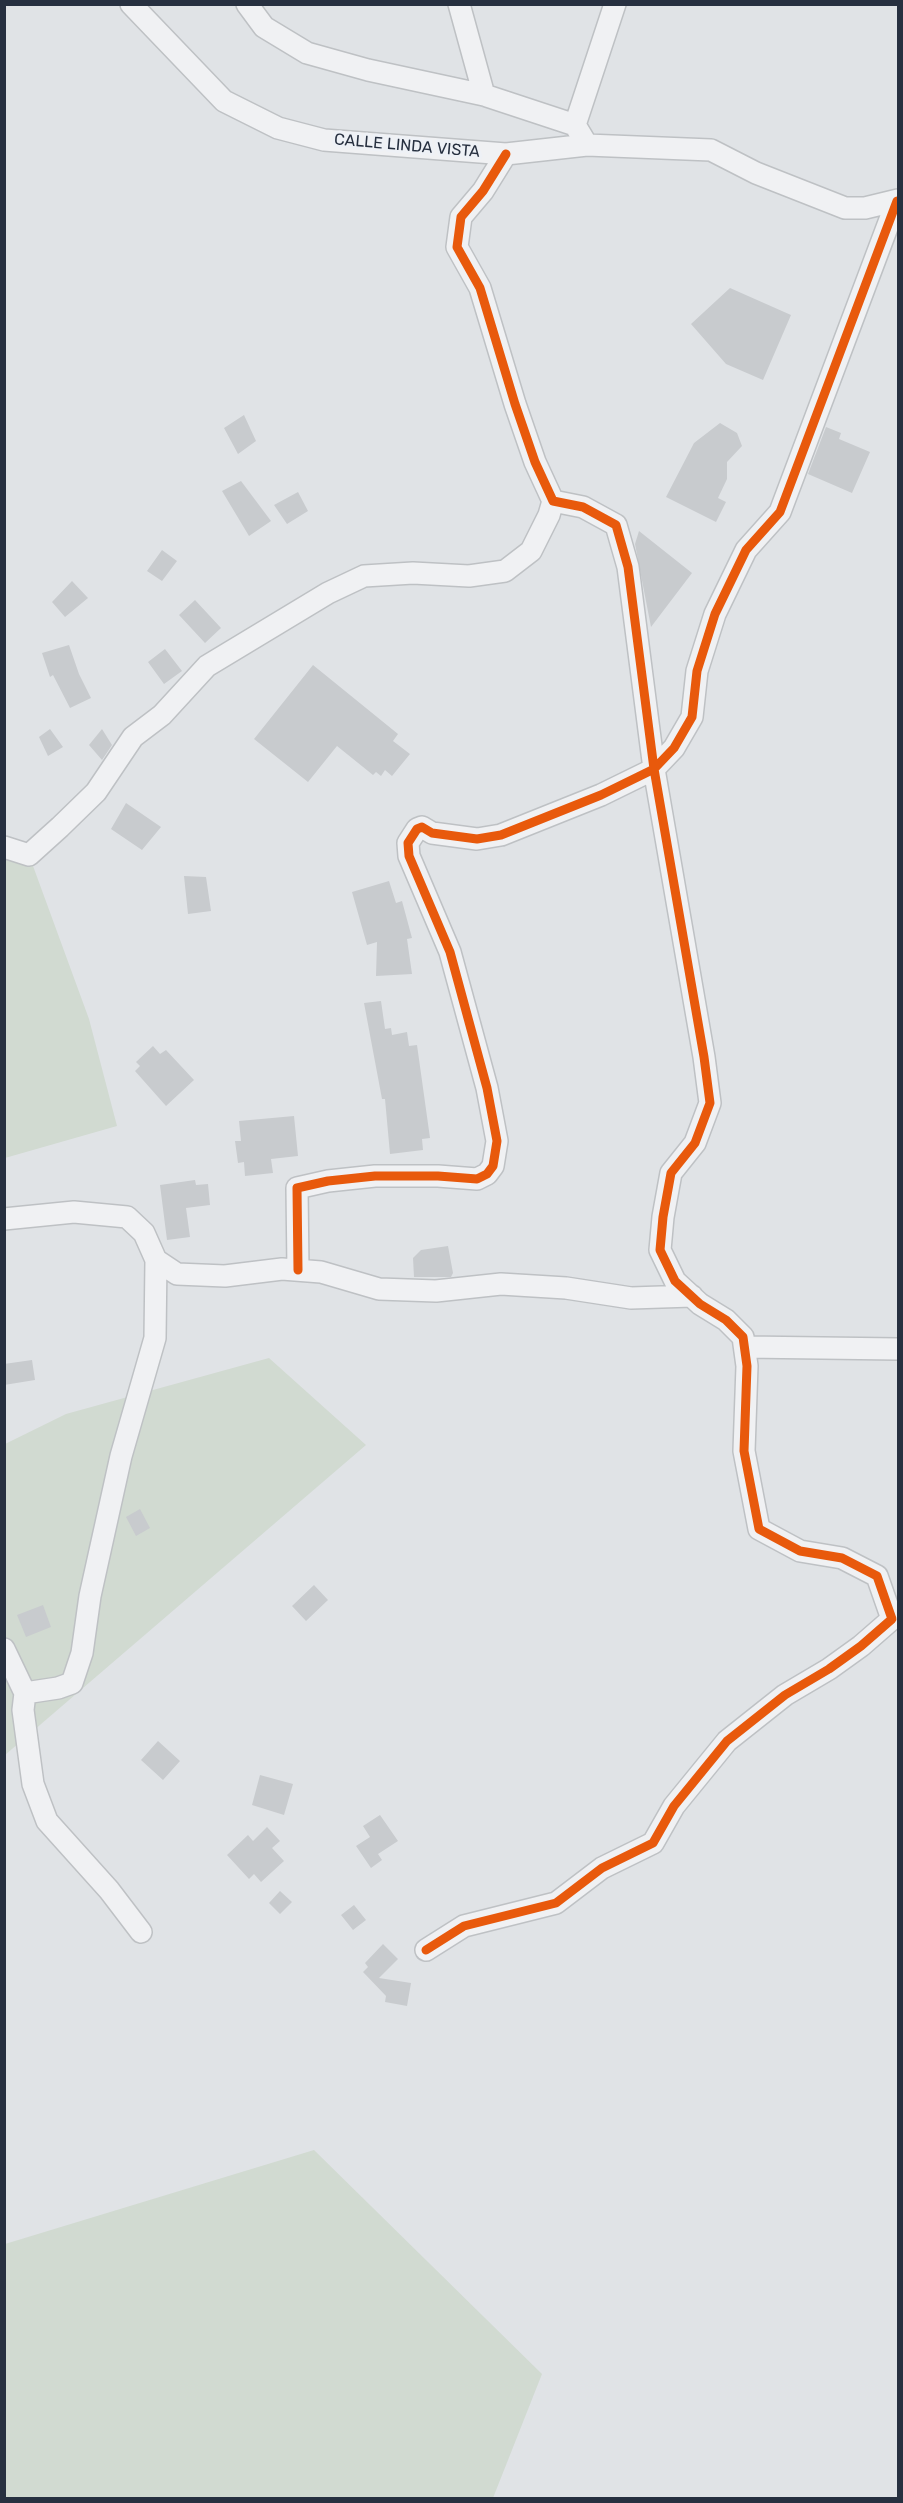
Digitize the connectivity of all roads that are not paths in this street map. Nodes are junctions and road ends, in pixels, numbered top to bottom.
1 (131, 4) edge
2 (247, 4) edge
3 (459, 4) edge
4 (615, 4) edge
5 (484, 95) junction
6 (575, 125) junction
7 (587, 145) junction
8 (506, 154) junction
9 (898, 201) edge
10 (553, 501) junction
11 (654, 769) junction
12 (4, 846) edge
13 (4, 1219) edge
14 (156, 1260) junction
15 (298, 1270) junction
16 (692, 1296) junction
17 (745, 1347) junction
18 (898, 1349) edge
19 (4, 1649) edge
20 (25, 1693) junction
21 (141, 1932) dead end
22 (426, 1950) dead end

1 - 8 street, CALLE LINDA VISTA
2 - 5 street
3 - 5 street
4 - 6 street
5 - 6 street
6 - 7 street
7 - 8 street, CALLE LINDA VISTA
7 - 9 street, CALLE LINDA VISTA
8 - 10 street
9 - 11 street
10 - 11 street
10 - 12 street
11 - 15 street
11 - 16 street
13 - 14 street
14 - 15 street
14 - 20 street
15 - 16 street
16 - 17 street
17 - 18 street
17 - 22 street
19 - 20 street
20 - 21 street

